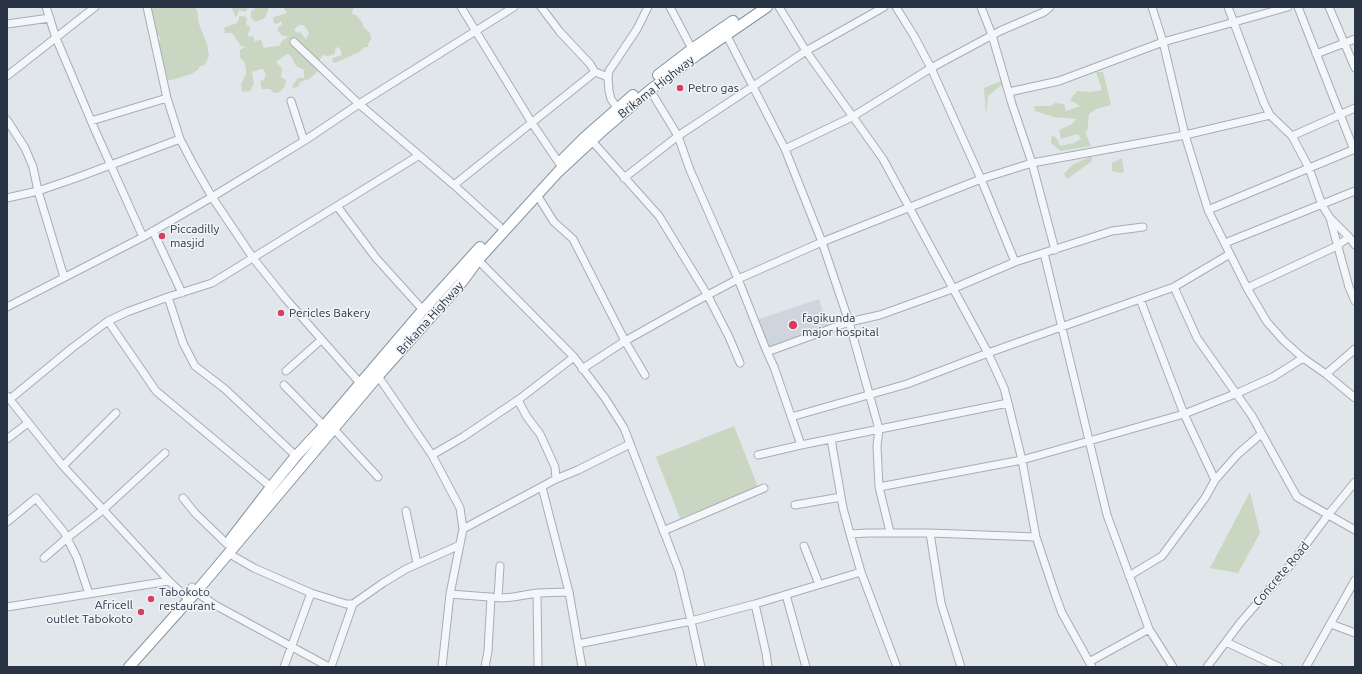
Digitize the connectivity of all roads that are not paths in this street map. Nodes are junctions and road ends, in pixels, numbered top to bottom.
1 (46, 7) edge
2 (95, 7) edge
3 (147, 7) edge
4 (461, 7) edge
5 (514, 7) edge
6 (541, 7) edge
7 (648, 7) edge
8 (670, 7) edge
9 (755, 7) edge
10 (767, 7) edge
11 (779, 7) edge
12 (884, 7) edge
13 (896, 7) edge
14 (982, 7) edge
15 (1050, 7) edge
16 (1152, 7) edge
17 (1228, 7) edge
18 (1288, 7) edge
19 (1298, 7) edge
20 (1329, 7) edge
21 (50, 18) junction
22 (1233, 22) junction
23 (7, 24) edge
24 (475, 31) junction
25 (726, 34) junction
26 (992, 35) junction
27 (56, 38) junction
28 (1355, 39) edge
29 (294, 42) dead end
30 (1162, 42) junction
31 (1344, 43) junction
32 (692, 49) junction
33 (806, 51) junction
34 (1316, 54) junction
35 (931, 68) junction
36 (1355, 68) edge
37 (595, 72) junction
38 (7, 76) edge
39 (608, 77) junction
40 (752, 87) junction
41 (650, 90) junction
42 (1009, 92) junction
43 (167, 98) junction
44 (292, 101) dead end
45 (359, 104) junction
46 (1355, 108) edge
47 (619, 111) junction
48 (1341, 114) junction
49 (1270, 115) junction
50 (852, 117) junction
51 (91, 121) junction
52 (7, 122) edge
53 (532, 124) junction
54 (1185, 135) junction
55 (678, 136) junction
56 (1292, 136) junction
57 (180, 139) junction
58 (304, 141) junction
59 (592, 141) junction
60 (785, 149) junction
61 (1354, 150) edge
62 (418, 156) junction
63 (559, 163) junction
64 (1032, 163) junction
65 (111, 165) junction
66 (1309, 168) junction
67 (624, 178) junction
68 (981, 180) junction
69 (454, 185) junction
70 (38, 191) junction
71 (1355, 191) edge
72 (537, 195) junction
73 (212, 197) junction
74 (7, 198) edge
75 (1322, 205) junction
76 (337, 206) junction
77 (909, 208) junction
78 (1208, 210) junction
79 (1330, 218) junction
80 (499, 226) junction
81 (1143, 227) dead end
82 (153, 231) junction
83 (143, 237) junction
84 (1349, 237) junction
85 (822, 242) junction
86 (1225, 243) junction
87 (1355, 245) edge
88 (1337, 246) junction
89 (1055, 250) junction
90 (1044, 253) junction
91 (1230, 254) junction
92 (253, 258) junction
93 (478, 260) junction
94 (1015, 262) junction
95 (64, 277) junction
96 (458, 279) junction
97 (738, 279) junction
98 (1174, 287) junction
99 (952, 288) junction
100 (1247, 288) junction
101 (182, 293) junction
102 (708, 296) junction
103 (168, 297) junction
104 (1140, 299) junction
105 (1355, 301) edge
106 (7, 306) edge
107 (423, 310) junction
108 (108, 321) junction
109 (849, 322) junction
110 (1062, 327) junction
111 (321, 340) junction
112 (626, 341) junction
113 (1355, 349) edge
114 (767, 352) junction
115 (988, 353) junction
116 (574, 357) junction
117 (1303, 358) junction
118 (740, 363) dead end
119 (582, 369) junction
120 (286, 371) dead end
121 (1326, 374) junction
122 (644, 375) dead end
123 (378, 376) junction
124 (360, 382) junction
125 (284, 385) dead end
126 (1236, 394) junction
127 (869, 395) junction
128 (9, 398) edge
129 (1355, 398) edge
130 (518, 400) junction
131 (1008, 402) junction
132 (116, 413) dead end
133 (1184, 414) junction
134 (791, 417) junction
135 (28, 423) junction
136 (329, 427) junction
137 (879, 428) junction
138 (1261, 434) junction
139 (7, 439) edge
140 (831, 439) junction
141 (1089, 442) junction
142 (630, 444) junction
143 (801, 445) junction
144 (165, 453) dead end
145 (432, 455) junction
146 (758, 455) dead end
147 (296, 456) junction
148 (1022, 460) junction
149 (63, 466) junction
150 (378, 477) dead end
151 (556, 479) junction
152 (1215, 480) junction
153 (1355, 482) edge
154 (271, 487) junction
155 (542, 487) junction
156 (880, 487) junction
157 (764, 488) dead end
158 (841, 497) junction
159 (184, 498) dead end
160 (796, 506) dead end
161 (104, 509) junction
162 (406, 511) dead end
163 (1328, 515) junction
164 (7, 522) edge
165 (463, 529) junction
166 (1355, 530) edge
167 (663, 531) junction
168 (890, 532) junction
169 (930, 533) junction
170 (850, 534) junction
171 (1036, 537) junction
172 (67, 538) junction
173 (460, 545) junction
174 (804, 546) dead end
175 (228, 548) junction
176 (44, 558) dead end
177 (417, 563) junction
178 (500, 566) dead end
179 (861, 572) junction
180 (1129, 576) junction
181 (1355, 580) edge
182 (169, 581) junction
183 (819, 584) junction
184 (570, 592) junction
185 (190, 593) junction
186 (311, 593) junction
187 (537, 593) junction
188 (88, 594) junction
189 (450, 594) junction
190 (786, 595) junction
191 (494, 597) junction
192 (353, 604) junction
193 (754, 604) junction
194 (7, 608) edge
195 (691, 620) junction
196 (1331, 624) junction
197 (1149, 629) junction
198 (1355, 633) edge
199 (1226, 642) junction
200 (578, 644) junction
201 (291, 647) junction
202 (1090, 664) edge
203 (121, 667) edge
204 (129, 667) edge
205 (284, 667) edge
206 (330, 667) edge
207 (442, 667) edge
208 (485, 667) edge
209 (538, 667) edge
210 (582, 667) edge
211 (701, 667) edge
212 (768, 667) edge
213 (806, 667) edge
214 (897, 667) edge
215 (961, 667) edge
216 (1173, 667) edge
217 (1207, 667) edge
218 (1279, 667) edge
219 (1306, 667) edge

1 - 21 street
2 - 27 street
3 - 43 street
4 - 24 street
5 - 24 street
6 - 37 street
7 - 39 street
8 - 32 street
9 - 32 highway, Brikama Highway
10 - 25 highway, Brikama Highway
11 - 33 street
12 - 33 street
13 - 35 street
14 - 26 street
15 - 26 street
16 - 30 street
17 - 22 street
18 - 22 street
19 - 34 street
20 - 31 street
21 - 23 street
21 - 27 street
22 - 30 street
22 - 49 street
24 - 45 street
24 - 53 street
25 - 40 street
25 - 41 highway, Brikama Highway
26 - 35 street
26 - 42 street
27 - 38 street
27 - 51 street
28 - 31 street
29 - 45 street
30 - 42 street
30 - 54 street
31 - 34 street
31 - 36 street
32 - 47 highway, Brikama Highway
33 - 40 street
33 - 50 street
34 - 48 street
35 - 50 street
35 - 68 street
37 - 39 street
37 - 53 street
39 - 47 street
40 - 55 street
40 - 60 street
41 - 47 highway, Brikama Highway
41 - 55 street
42 - 64 street
43 - 51 street
43 - 57 street
44 - 58 street
45 - 58 street
45 - 62 street
46 - 48 street
47 - 59 highway, Brikama Highway
47 - 63 highway, Brikama Highway
48 - 56 street
48 - 61 street
49 - 54 street
49 - 56 street
50 - 60 street
50 - 77 street
51 - 65 street
52 - 70 street
53 - 63 street
53 - 69 street
54 - 64 street
54 - 78 street
55 - 67 street
55 - 97 street
56 - 66 street
57 - 65 street
57 - 73 street
58 - 73 street
59 - 67 street
59 - 72 highway, Brikama Highway
60 - 85 street
61 - 66 street
62 - 69 street
62 - 76 street
63 - 80 highway, Brikama Highway
64 - 68 street
64 - 89 street
65 - 70 street
65 - 83 street
66 - 75 street
66 - 78 street
67 - 102 street
68 - 77 street
68 - 94 street
69 - 80 street
70 - 74 street
70 - 95 street
71 - 75 street
72 - 93 highway, Brikama Highway
72 - 112 street
73 - 82 street
73 - 92 street
75 - 79 street
75 - 86 street
76 - 92 street
76 - 107 street
77 - 85 street
77 - 99 street
78 - 86 street
79 - 84 street
79 - 88 street
80 - 96 highway, Brikama Highway
81 - 89 street
82 - 83 street
82 - 101 street
83 - 95 street
84 - 87 street
84 - 88 street
85 - 97 street
85 - 109 street
86 - 91 street
88 - 100 street
88 - 105 street
89 - 90 street
90 - 94 street
90 - 110 street
91 - 98 street
91 - 100 street
92 - 101 street
92 - 111 street
93 - 96 highway, Brikama Highway
93 - 116 street
94 - 99 street
95 - 106 street
96 - 107 highway, Brikama Highway
96 - 123 highway, Brikama Highway
97 - 102 street
97 - 114 street
98 - 104 street
98 - 126 street
99 - 109 street
99 - 115 street
100 - 117 street
101 - 103 street
102 - 112 street
102 - 118 street
103 - 108 street
103 - 147 street
104 - 110 street
104 - 133 street
107 - 124 highway, Brikama Highway
108 - 128 street
108 - 154 street
109 - 114 street
109 - 127 street
110 - 115 street
110 - 141 street
111 - 120 street
111 - 124 street
112 - 119 street
112 - 122 street
113 - 121 street
114 - 134 street
115 - 127 street
115 - 131 street
116 - 119 street
116 - 130 street
117 - 121 street
117 - 126 street
119 - 142 street
121 - 129 street
123 - 136 highway, Brikama Highway
123 - 145 street
124 - 136 highway, Brikama Highway
125 - 136 street
126 - 133 street
126 - 138 street
127 - 134 street
127 - 137 street
128 - 135 street
130 - 145 street
130 - 151 street
131 - 137 street
131 - 148 street
132 - 149 street
133 - 141 street
133 - 152 street
134 - 143 street
135 - 139 street
135 - 149 street
136 - 147 highway, Brikama Highway
136 - 150 street
136 - 175 highway, Brikama Highway
137 - 140 street
137 - 156 street
138 - 152 street
138 - 163 street
140 - 143 street
140 - 158 street
141 - 148 street
141 - 180 street
142 - 151 street
142 - 167 street
143 - 146 street
144 - 161 street
145 - 165 street
147 - 154 highway, Brikama Highway
148 - 156 street
148 - 171 street
149 - 161 street
151 - 155 street
152 - 180 street
153 - 163 street, Concrete Road
154 - 175 highway, Brikama Highway
155 - 165 street
155 - 184 street
156 - 168 street
157 - 167 street
158 - 160 street
158 - 170 street
159 - 175 street
161 - 172 street
161 - 182 street
162 - 177 street
163 - 166 street
163 - 199 street, Concrete Road
164 - 172 street
165 - 173 street
167 - 195 street
168 - 169 street
168 - 170 street
169 - 171 street
169 - 215 street
170 - 179 street
171 - 202 street
172 - 176 street
172 - 188 street
173 - 177 street
173 - 189 street
174 - 183 street
175 - 185 highway, Brikama Highway
175 - 186 street
177 - 192 street
178 - 191 street
179 - 183 street
179 - 214 street
180 - 197 street
181 - 196 street
182 - 185 street
182 - 188 street
183 - 190 street
184 - 187 street
184 - 200 street
185 - 201 street
185 - 203 highway, Brikama Highway
185 - 204 highway, Brikama Highway
186 - 192 street
186 - 201 street
187 - 191 street
187 - 209 street
188 - 194 street
189 - 191 street
189 - 207 street
190 - 193 street
190 - 213 street
191 - 208 street
192 - 206 street
193 - 195 street
193 - 212 street
195 - 200 street
195 - 211 street
196 - 198 street
196 - 219 street
197 - 202 street
197 - 216 street
199 - 217 street, Concrete Road
199 - 218 street
200 - 210 street
201 - 205 street
201 - 206 street

